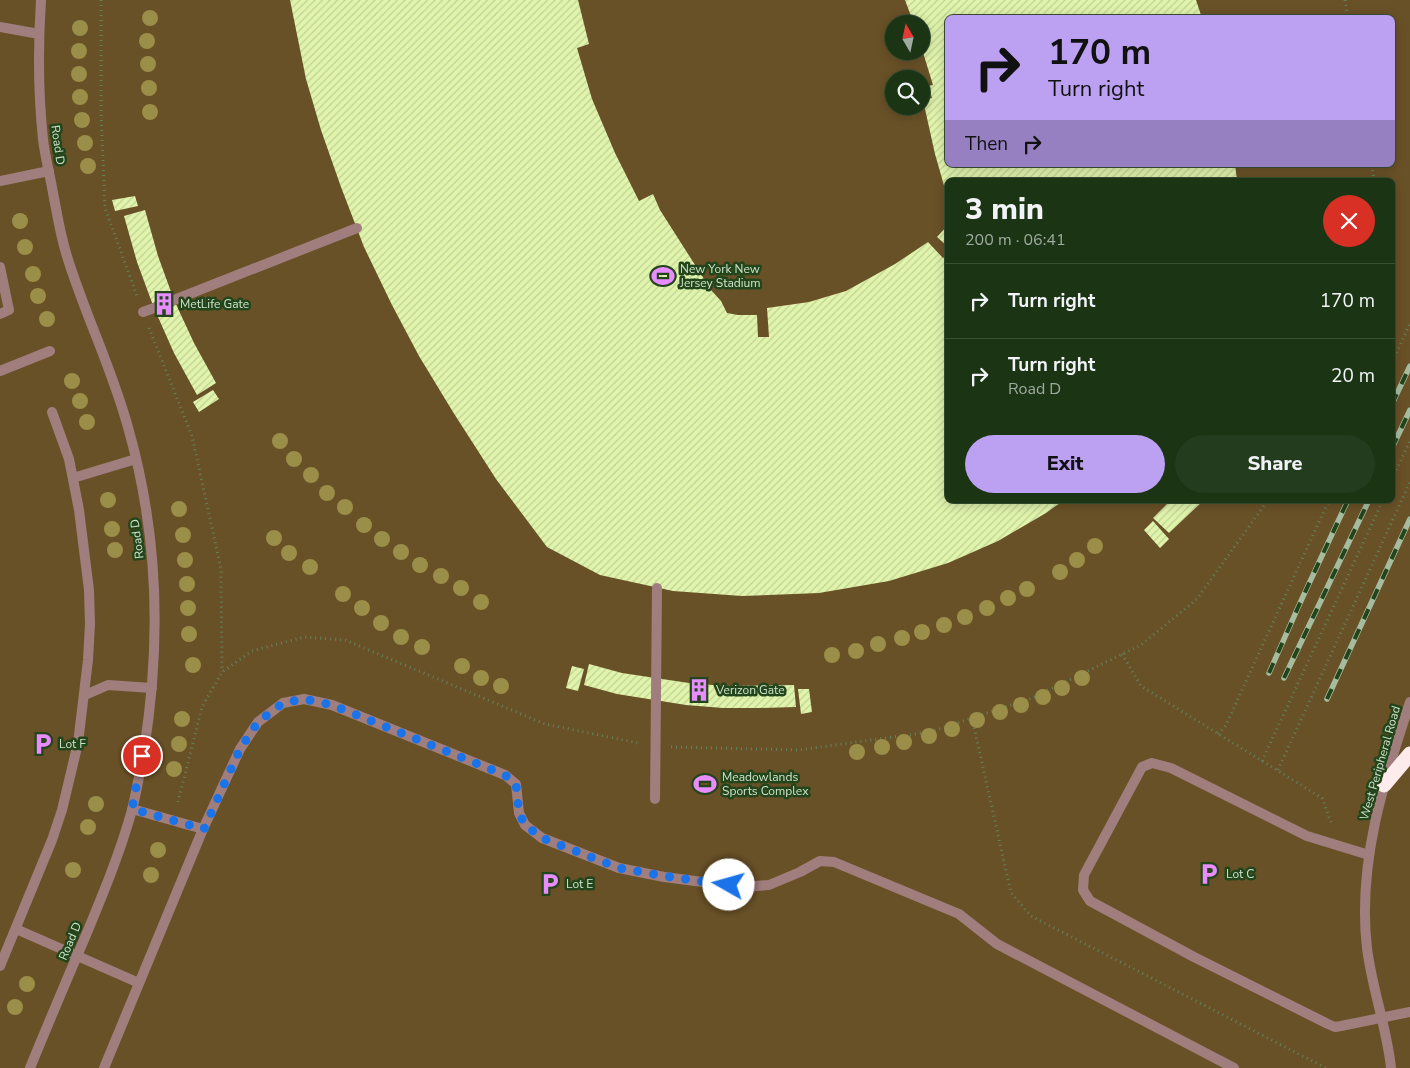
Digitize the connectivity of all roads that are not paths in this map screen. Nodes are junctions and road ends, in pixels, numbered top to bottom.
1 (41, 0) edge
2 (0, 27) edge
3 (39, 34) junction
4 (49, 171) junction
5 (0, 181) edge
6 (357, 228) dead end
7 (0, 267) edge
8 (174, 300) tunnel mouth
9 (154, 308) tunnel mouth
10 (143, 312) road end
11 (0, 314) edge
12 (50, 351) dead end
13 (0, 371) edge
14 (52, 412) dead end
15 (136, 458) junction
16 (73, 478) junction
17 (657, 588) dead end
18 (152, 688) junction
19 (85, 695) junction
20 (1410, 702) edge
21 (1410, 754) edge
22 (1384, 785) junction
23 (655, 799) dead end
24 (132, 809) junction
25 (204, 829) junction
26 (1369, 854) junction
27 (16, 930) junction
28 (77, 956) junction
29 (0, 966) edge
30 (139, 983) junction
31 (1410, 1012) edge
32 (1381, 1018) junction
33 (30, 1068) edge
34 (104, 1068) edge
35 (1234, 1068) edge
36 (1391, 1068) edge

1 - 3 street, Road D
2 - 3 street
3 - 4 street, Road D
4 - 5 street
4 - 15 street, Road D
6 - 8 street
7 - 11 street
9 - 10 street
12 - 13 street
14 - 16 street
15 - 16 street
15 - 18 street, Road D
16 - 19 street
17 - 23 street
18 - 19 street
18 - 24 street, Road D
19 - 27 street
20 - 22 street, West Peripheral Road
21 - 22 highway
22 - 26 street, West Peripheral Road
24 - 25 street
24 - 28 street, Road D
25 - 30 street
25 - 35 street
26 - 32 street, West Peripheral Road
26 - 32 street
27 - 28 street
27 - 29 street
28 - 30 street
28 - 33 street, Road D
30 - 34 street
31 - 32 street
32 - 36 street, West Peripheral Road

